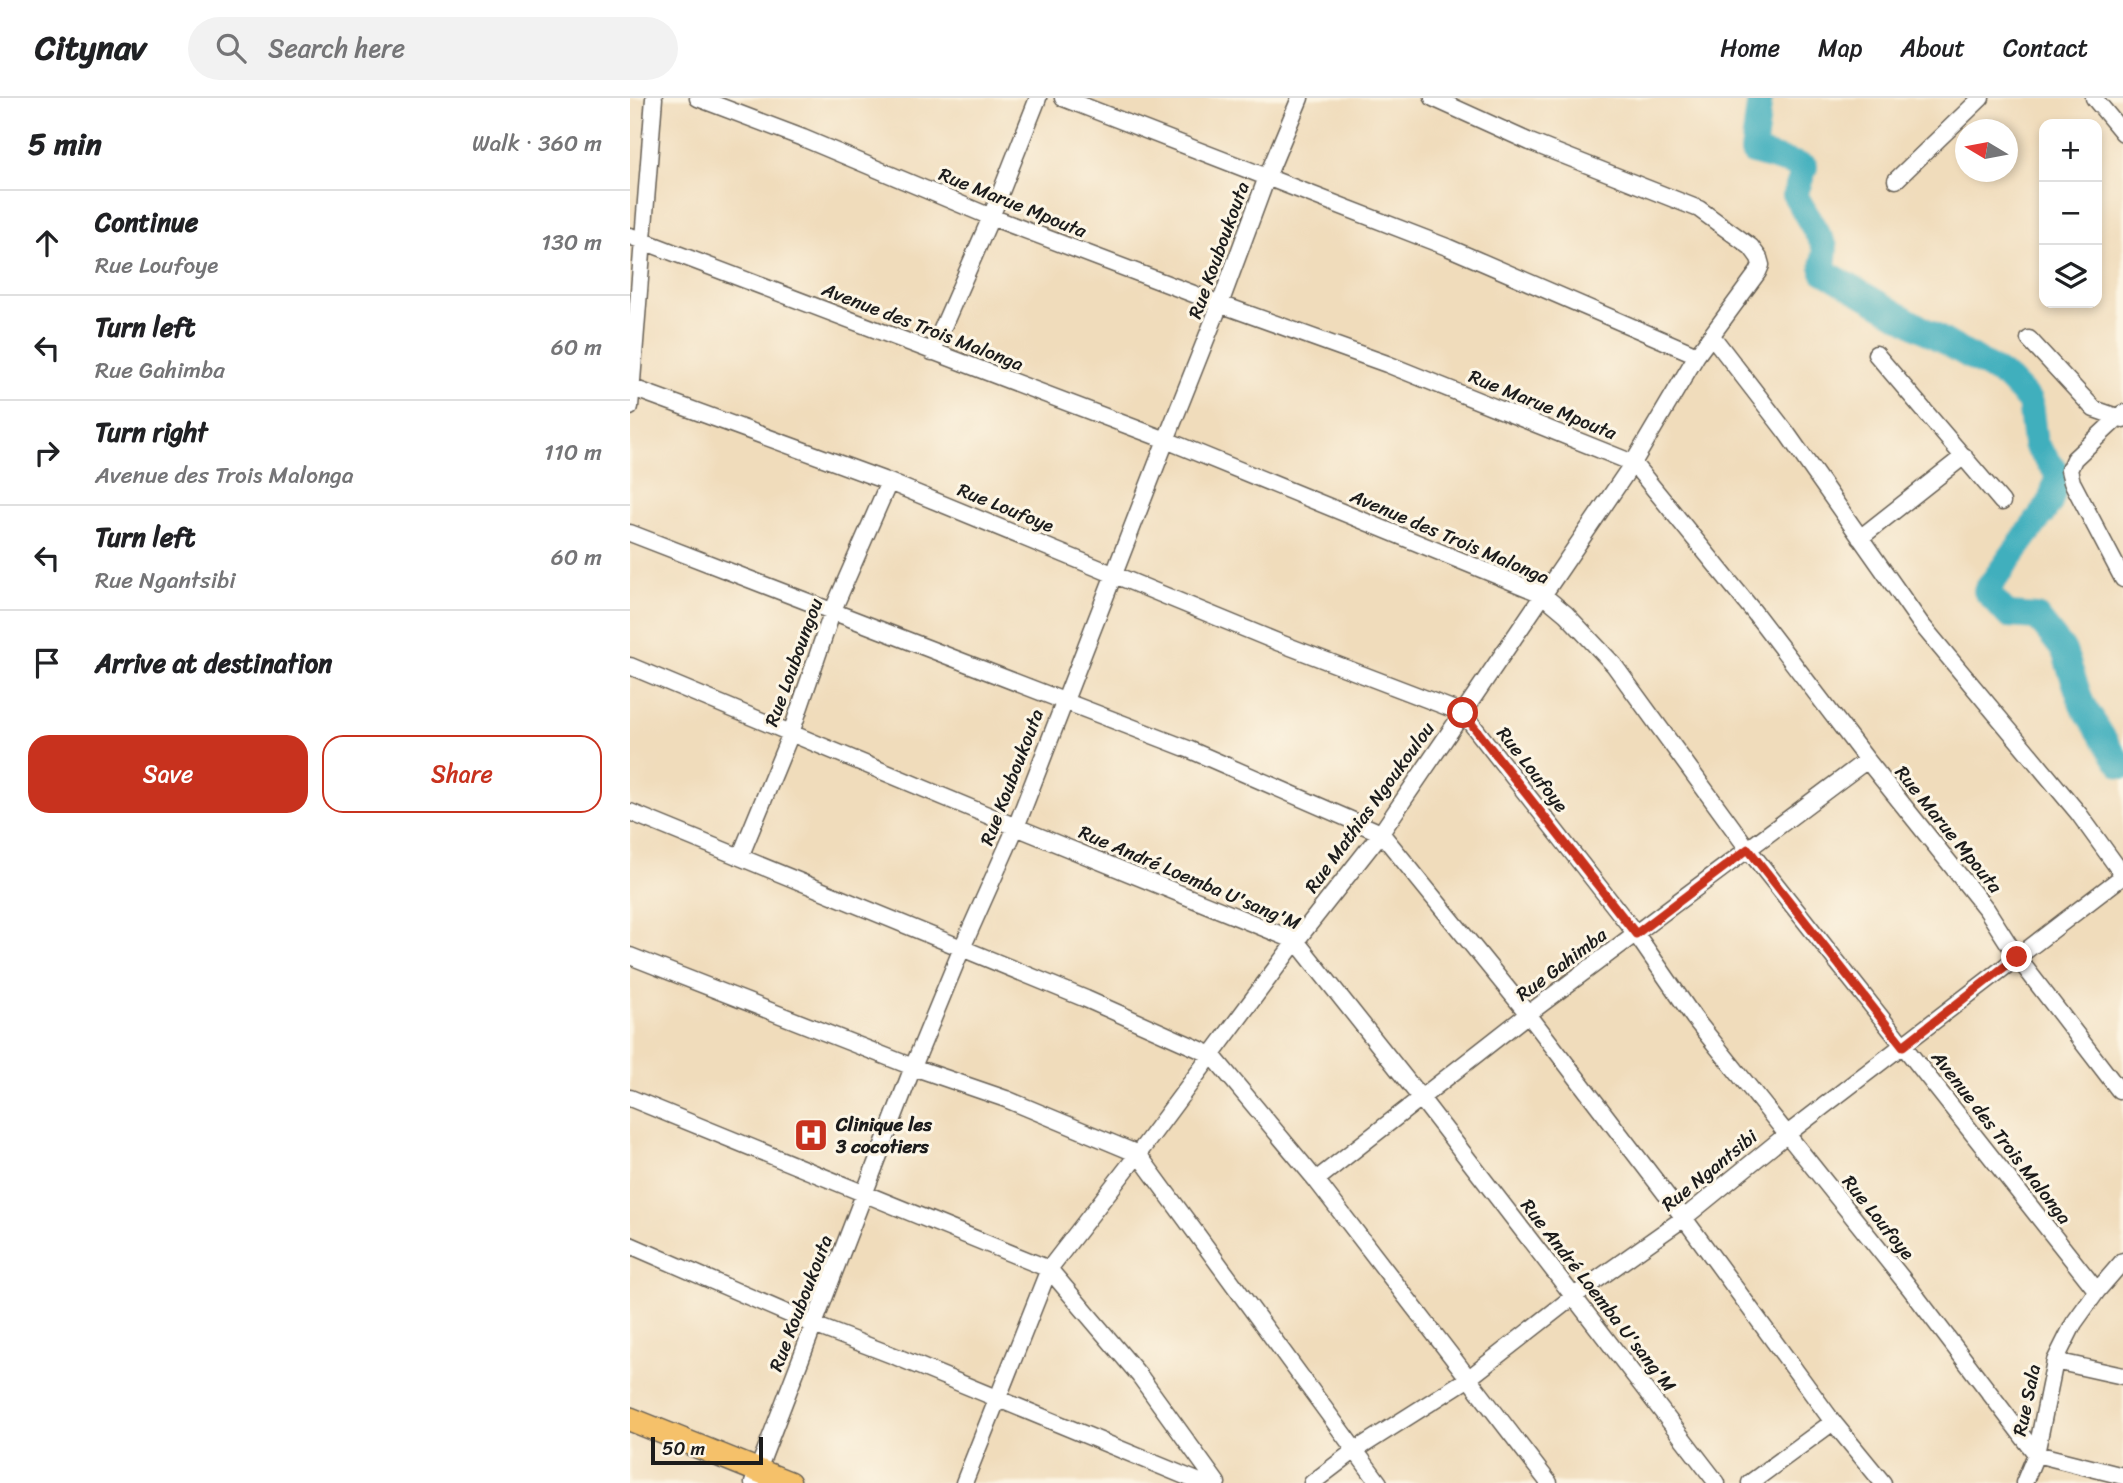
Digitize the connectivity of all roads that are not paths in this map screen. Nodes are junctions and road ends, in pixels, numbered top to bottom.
1 (653, 98) edge
2 (698, 98) edge
3 (1038, 98) edge
4 (1063, 98) edge
5 (1300, 98) edge
6 (1433, 98) edge
7 (1981, 98) edge
8 (2094, 98) edge
9 (2123, 133) edge
10 (1267, 177) junction
11 (1896, 180) dead end
12 (991, 217) junction
13 (637, 239) edge
14 (1220, 304) junction
15 (1712, 336) junction
16 (2029, 339) dead end
17 (932, 352) junction
18 (1876, 354) dead end
19 (1697, 355) junction
20 (631, 388) edge
21 (630, 407) edge
22 (2122, 416) edge
23 (1166, 440) junction
24 (1964, 456) junction
25 (1633, 463) junction
26 (889, 482) junction
27 (2002, 502) dead end
28 (630, 533) edge
29 (1860, 538) junction
30 (1114, 573) junction
31 (2122, 577) edge
32 (1542, 594) junction
33 (833, 610) junction
34 (630, 666) edge
35 (1063, 702) junction
36 (1463, 713) junction
37 (791, 733) junction
38 (1867, 760) junction
39 (630, 812) edge
40 (1016, 827) junction
41 (1381, 833) junction
42 (1748, 849) junction
43 (740, 857) junction
44 (2123, 875) edge
45 (1636, 934) junction
46 (1296, 941) junction
47 (962, 948) junction
48 (630, 956) edge
49 (2017, 957) junction
50 (1528, 1014) junction
51 (1903, 1046) junction
52 (1212, 1055) junction
53 (913, 1067) junction
54 (2119, 1090) dead end
55 (1420, 1097) junction
56 (630, 1098) edge
57 (1786, 1135) junction
58 (1138, 1154) junction
59 (1316, 1181) junction
60 (865, 1195) junction
61 (1684, 1218) junction
62 (630, 1245) edge
63 (1049, 1269) junction
64 (2120, 1269) edge
65 (2097, 1291) junction
66 (1574, 1296) junction
67 (814, 1325) junction
68 (2055, 1362) junction
69 (2123, 1376) edge
70 (1469, 1378) junction
71 (998, 1398) junction
72 (630, 1419) edge
73 (1833, 1422) junction
74 (1354, 1451) junction
75 (2036, 1454) junction
76 (2123, 1476) edge
77 (756, 1477) edge
78 (789, 1483) edge
79 (964, 1483) edge
80 (1202, 1483) edge
81 (1217, 1483) edge
82 (1312, 1483) edge
83 (1379, 1483) edge
84 (1549, 1483) edge
85 (1717, 1483) edge
86 (1750, 1483) edge
87 (1882, 1483) edge
88 (2024, 1483) edge

1 - 13 street
2 - 12 street, Rue Marue Mpouta
3 - 12 street
4 - 10 street
5 - 10 street, Rue Kouboukouta
6 - 15 street, Rue Mathias Ngoukoulou
7 - 11 street
8 - 9 street
10 - 14 street, Rue Kouboukouta
10 - 19 street
12 - 14 street, Rue Marue Mpouta
12 - 17 street
13 - 17 street, Avenue des Trois Malonga
13 - 20 street
14 - 23 street, Rue Kouboukouta
14 - 25 street, Rue Marue Mpouta
15 - 19 street, Rue Mathias Ngoukoulou
15 - 29 street
16 - 22 street
17 - 23 street, Avenue des Trois Malonga
18 - 24 street
19 - 25 street, Rue Mathias Ngoukoulou
20 - 21 street
20 - 26 street, Rue Loufoye
22 - 31 street
23 - 30 street, Rue Kouboukouta
23 - 32 street, Avenue des Trois Malonga
24 - 27 street
24 - 29 street
25 - 32 street, Rue Mathias Ngoukoulou
25 - 38 street, Rue Marue Mpouta
26 - 30 street, Rue Loufoye
26 - 33 street, Rue Louboungou
28 - 33 street
29 - 44 street
30 - 35 street, Rue Kouboukouta
30 - 36 street, Rue Loufoye
32 - 36 street, Rue Mathias Ngoukoulou
32 - 42 street, Avenue des Trois Malonga
33 - 35 street
33 - 37 street, Rue Louboungou
34 - 37 street, Rue André Loemba U'sang'M
35 - 40 street, Rue Kouboukouta
35 - 41 street
36 - 41 street, Rue Mathias Ngoukoulou
36 - 45 street, Rue Loufoye
37 - 40 street, Rue André Loemba U'sang'M
37 - 43 street, Rue Louboungou
38 - 42 street, Rue Gahimba
38 - 49 street, Rue Marue Mpouta
39 - 43 street
40 - 46 street, Rue André Loemba U'sang'M
40 - 47 street, Rue Kouboukouta
41 - 46 street, Rue Mathias Ngoukoulou
41 - 50 street
42 - 45 street, Rue Gahimba
42 - 51 street, Avenue des Trois Malonga
43 - 47 street
44 - 49 street, Rue Ngantsibi
45 - 50 street, Rue Gahimba
45 - 57 street, Rue Loufoye
46 - 52 street, Rue Mathias Ngoukoulou
46 - 55 street, Rue André Loemba U'sang'M
47 - 52 street
47 - 53 street, Rue Kouboukouta
48 - 53 street
49 - 51 street, Rue Ngantsibi
49 - 54 street, Rue Marue Mpouta
50 - 55 street, Rue Gahimba
50 - 61 street
51 - 57 street, Rue Ngantsibi
51 - 65 street, Avenue des Trois Malonga
52 - 58 street, Rue Mathias Ngoukoulou
52 - 59 street
53 - 58 street
53 - 60 street, Rue Kouboukouta
55 - 59 street, Rue Gahimba
55 - 66 street, Rue André Loemba U'sang'M
56 - 60 street
57 - 61 street, Rue Ngantsibi
57 - 75 street, Rue Loufoye
58 - 63 street, Rue Mathias Ngoukoulou
58 - 74 street
59 - 70 street
60 - 63 street
60 - 67 street, Rue Kouboukouta
61 - 66 street, Rue Ngantsibi
61 - 73 street
62 - 67 street
63 - 71 street, Rue Mathias Ngoukoulou
63 - 81 street
64 - 65 street, Rue Sala
65 - 68 street, Rue Sala
66 - 70 street, Rue Ngantsibi
66 - 85 street, Rue André Loemba U'sang'M
67 - 71 street
67 - 77 street, Rue Kouboukouta
68 - 69 street
68 - 75 street, Rue Sala
70 - 74 street, Rue Ngantsibi
70 - 84 street
71 - 79 street, Rue Mathias Ngoukoulou
71 - 80 street
72 - 77 highway
73 - 86 street
73 - 87 street
74 - 82 street, Rue Ngantsibi
74 - 83 street
75 - 76 street
75 - 88 street, Rue Sala
77 - 78 highway

